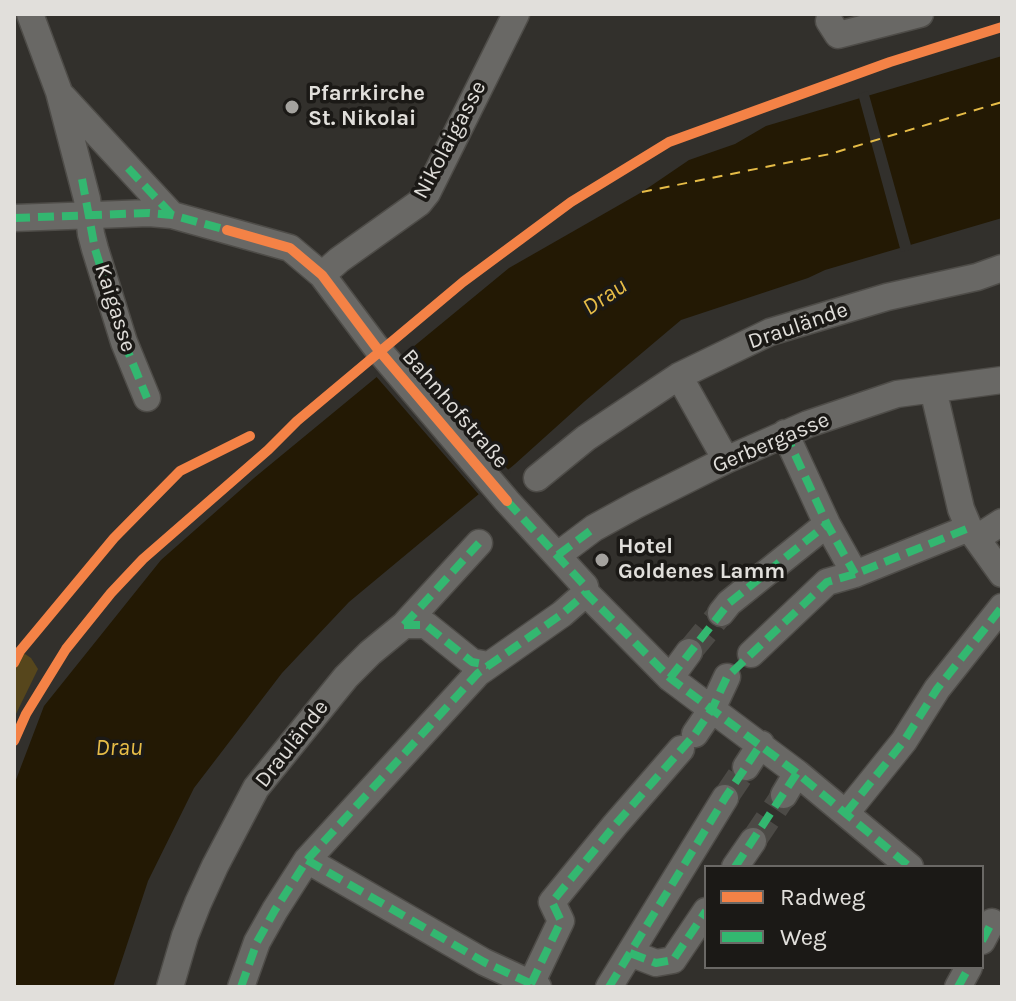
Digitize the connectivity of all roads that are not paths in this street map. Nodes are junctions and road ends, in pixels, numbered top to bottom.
1 (30, 14) edge
2 (516, 14) edge
3 (920, 14) edge
4 (829, 21) dead end
5 (59, 92) junction
6 (172, 215) junction
7 (88, 216) junction
8 (14, 218) edge
9 (322, 275) junction
10 (1001, 275) edge
11 (679, 376) junction
12 (1002, 380) edge
13 (933, 389) junction
14 (147, 398) dead end
15 (785, 433) junction
16 (726, 460) junction
17 (537, 478) dead end
18 (1002, 522) edge
19 (827, 524) junction
20 (973, 533) junction
21 (479, 543) dead end
22 (558, 555) junction
23 (855, 574) junction
24 (1002, 574) edge
25 (586, 593) junction
26 (1002, 607) edge
27 (721, 613) tunnel mouth
28 (404, 625) junction
29 (689, 652) tunnel mouth
30 (751, 654) dead end
31 (488, 665) junction
32 (727, 677) dead end
33 (670, 678) junction
34 (712, 709) junction
35 (761, 744) junction
36 (746, 767) tunnel mouth
37 (725, 798) tunnel mouth
38 (846, 813) junction
39 (753, 841) tunnel mouth
40 (307, 860) junction
41 (736, 865) edge
42 (908, 865) edge
43 (704, 914) edge
44 (630, 953) junction
45 (968, 969) edge
46 (535, 985) edge
47 (170, 987) edge
48 (241, 987) edge
49 (609, 987) edge
50 (958, 987) edge

1 - 5 street, Kaigasse
2 - 9 street, Nikolaigasse
3 - 4 street
5 - 6 street
5 - 7 street, Kaigasse
6 - 7 street, Bahnhofstraße
6 - 9 street, Bahnhofstraße
7 - 8 street, Bahnhofstraße
7 - 14 street, Kaigasse
9 - 22 street, Bahnhofstraße
10 - 11 street, Draulände
11 - 16 street
11 - 17 street, Draulände
12 - 13 street, Gerbergasse
13 - 15 street, Gerbergasse
13 - 20 street
15 - 16 street, Gerbergasse
15 - 19 street
16 - 22 street, Gerbergasse
18 - 20 street
19 - 23 street
19 - 27 street
20 - 23 street
20 - 24 street
21 - 28 street, Draulände
22 - 25 street, Bahnhofstraße
23 - 30 street
25 - 31 street
25 - 33 street, Bahnhofstraße
26 - 38 street
28 - 31 street
28 - 47 street, Draulände
29 - 33 street
31 - 40 street
32 - 34 street
33 - 34 street, Bahnhofstraße
34 - 35 street, Bahnhofstraße
34 - 46 street
35 - 36 street
35 - 38 street, Bahnhofstraße
37 - 44 street
38 - 42 street, Bahnhofstraße
39 - 41 street
40 - 46 street
40 - 48 street
43 - 44 street
44 - 49 street
45 - 50 street

